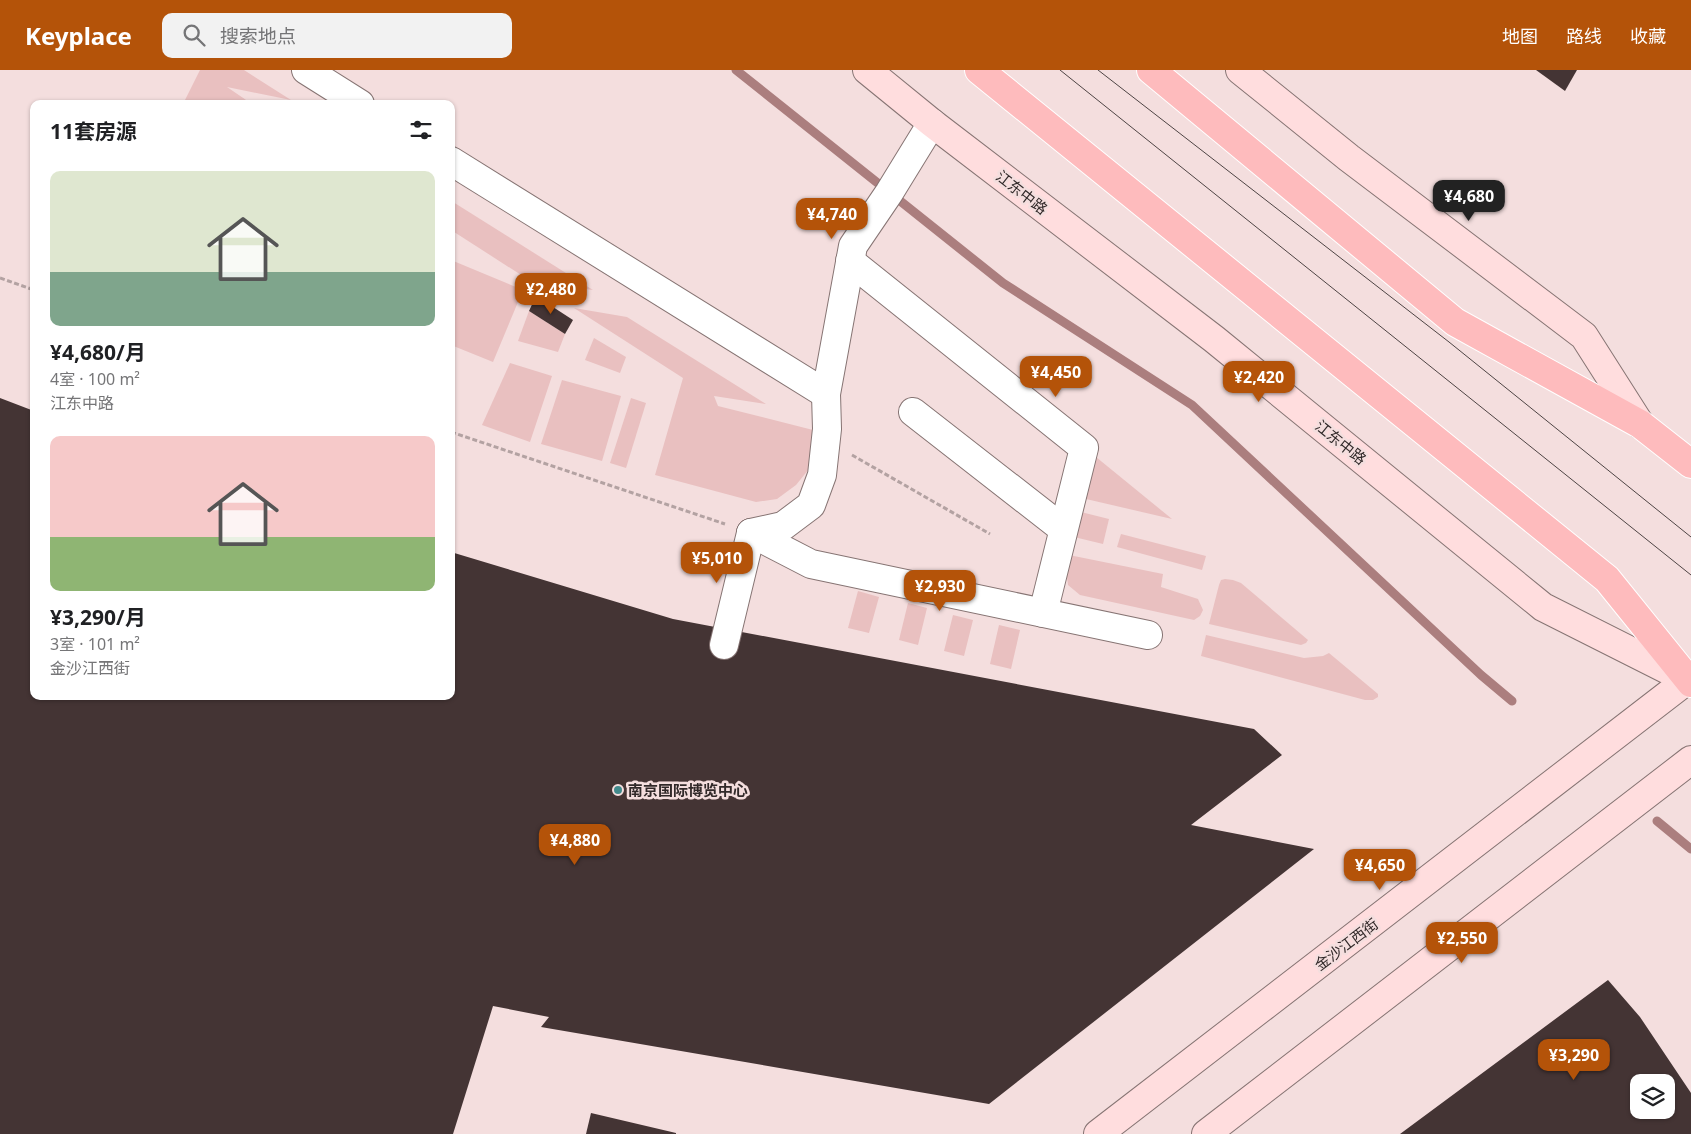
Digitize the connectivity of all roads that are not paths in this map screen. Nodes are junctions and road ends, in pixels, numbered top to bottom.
1 (306, 70) edge
2 (867, 70) edge
3 (978, 70) edge
4 (1151, 70) edge
5 (1240, 70) edge
6 (354, 100) edge
7 (932, 123) junction
8 (455, 162) edge
9 (850, 261) junction
10 (826, 394) junction
11 (913, 412) dead end
12 (1640, 424) junction
13 (1691, 464) edge
14 (1063, 529) junction
15 (751, 534) junction
16 (1043, 613) junction
17 (1148, 635) dead end
18 (724, 645) dead end
19 (1690, 680) edge
20 (1691, 760) edge
21 (1098, 1134) edge
22 (1206, 1134) edge

1 - 6 street
2 - 7 street, 江东中路
3 - 19 main road
4 - 12 main road
5 - 12 street
7 - 9 street
7 - 19 street, 江东中路
8 - 10 street
9 - 10 street
9 - 14 street
10 - 15 street
11 - 14 street
12 - 13 main road
14 - 16 street
15 - 16 street
15 - 18 street
16 - 17 street
19 - 21 street, 金沙江西街
20 - 22 street

